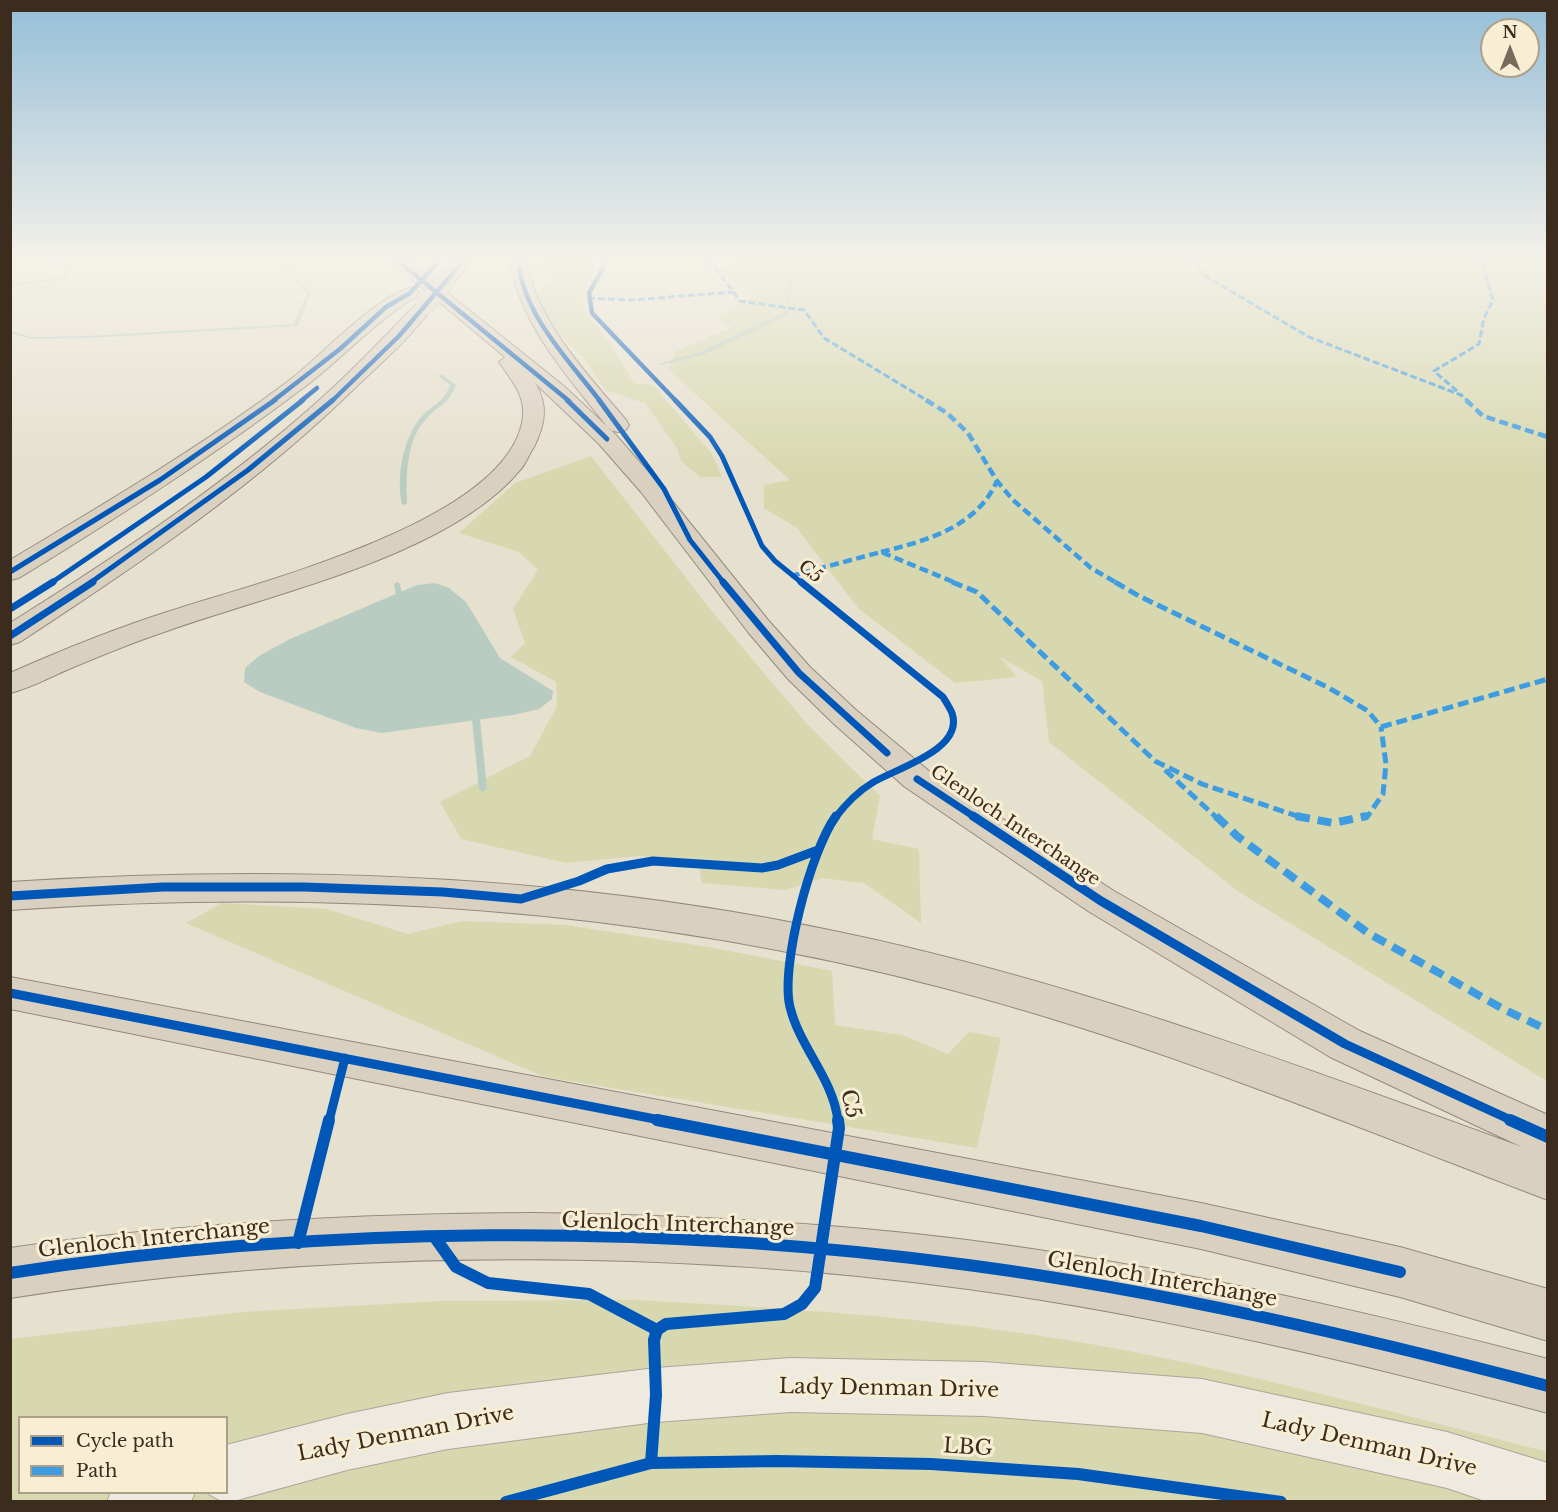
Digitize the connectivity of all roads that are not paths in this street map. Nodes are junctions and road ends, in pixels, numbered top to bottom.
1 (359, 331) edge
2 (381, 331) edge
3 (394, 331) edge
4 (482, 331) edge
5 (483, 331) edge
6 (547, 331) edge
7 (690, 540) junction
8 (10, 573) edge
9 (10, 609) edge
10 (10, 636) edge
11 (10, 684) edge
12 (10, 896) edge
13 (10, 993) edge
14 (1548, 1137) edge
15 (1548, 1178) edge
16 (10, 1273) edge
17 (1548, 1315) edge
18 (1548, 1386) edge
19 (228, 1473) edge
20 (1548, 1492) edge
21 (160, 1494) edge
22 (136, 1502) edge

1 - 8 highway
2 - 9 highway
3 - 10 highway
4 - 11 highway
5 - 7 highway, Glenloch Interchange
6 - 7 highway
7 - 14 highway, Glenloch Interchange
12 - 15 highway
13 - 17 highway
16 - 18 highway, Glenloch Interchange
19 - 20 street, Lady Denman Drive
21 - 22 street

